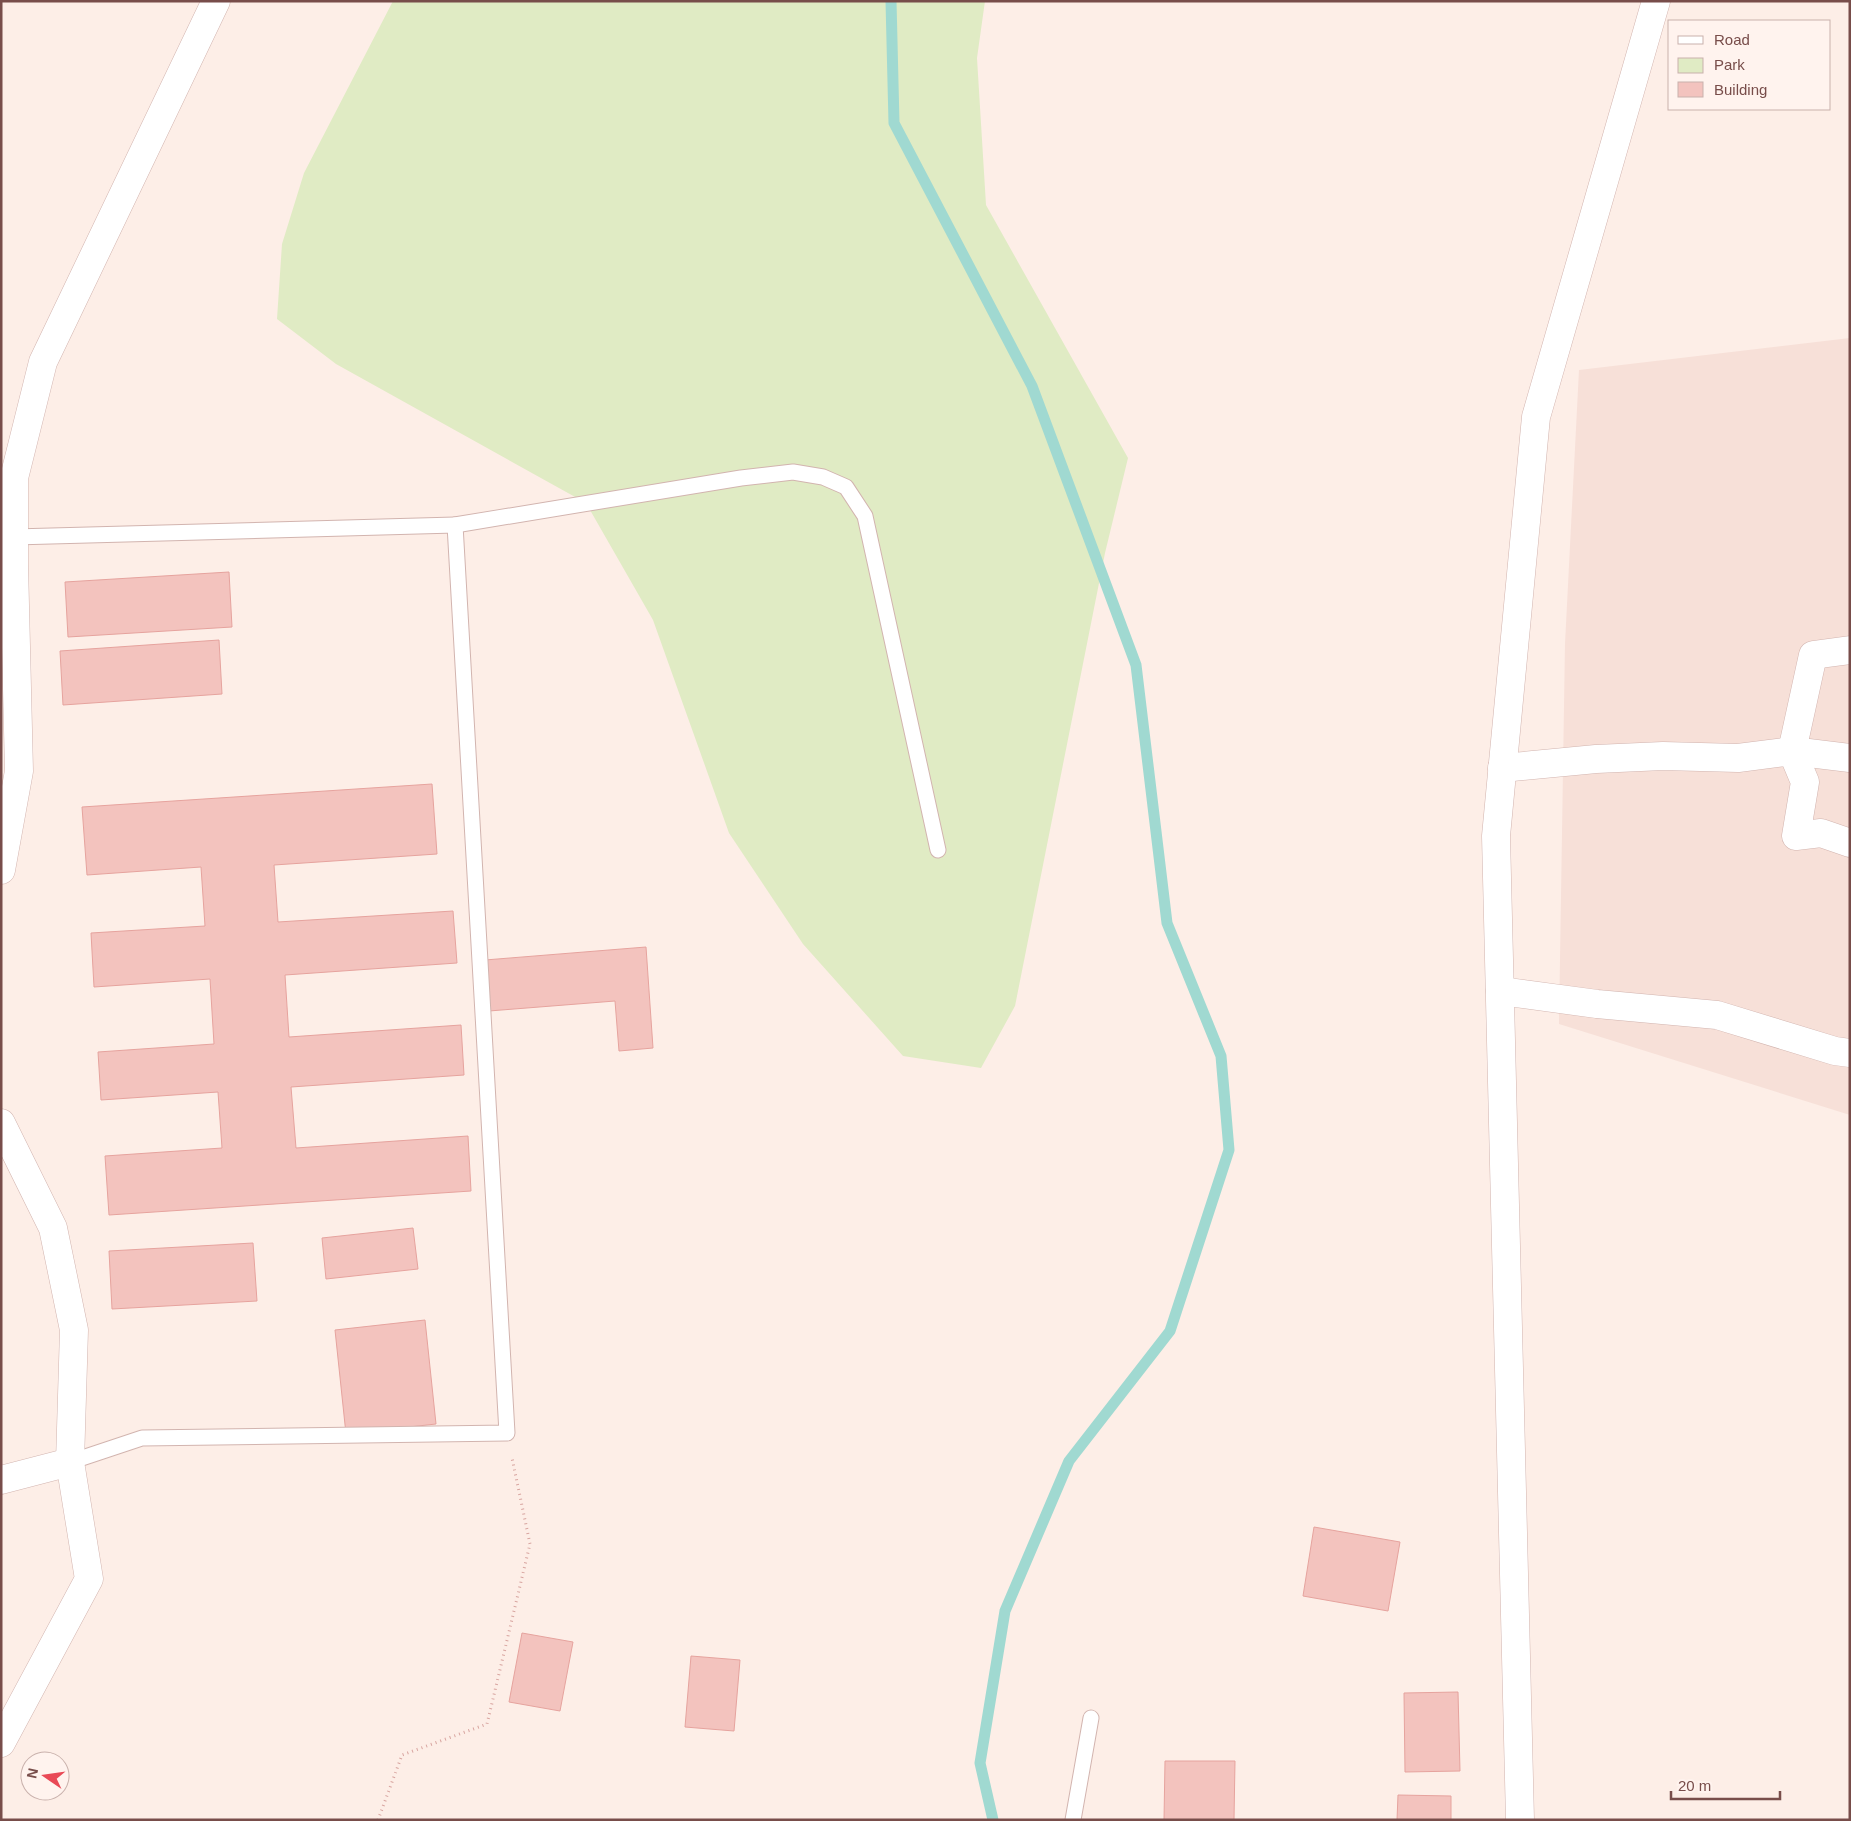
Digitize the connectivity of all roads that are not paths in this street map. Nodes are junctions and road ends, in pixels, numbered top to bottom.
1 (216, 1) edge
2 (1656, 1) edge
3 (455, 525) junction
4 (14, 537) junction
5 (1850, 650) edge
6 (1792, 751) junction
7 (1850, 758) edge
8 (1502, 768) junction
9 (1850, 843) edge
10 (938, 850) dead end
11 (1, 870) edge
12 (1500, 991) junction
13 (1850, 1053) edge
14 (1, 1122) edge
15 (70, 1462) junction
16 (1, 1480) edge
17 (1090, 1718) dead end
18 (1, 1743) edge
19 (1073, 1820) edge
20 (1520, 1820) edge

1 - 4 street
2 - 8 street
3 - 4 lane
3 - 10 lane
3 - 15 lane
4 - 11 street
5 - 6 street
6 - 7 street
6 - 8 street
6 - 9 street
8 - 12 street
12 - 13 street
12 - 20 street
14 - 15 street
15 - 16 street
15 - 18 street
17 - 19 lane

